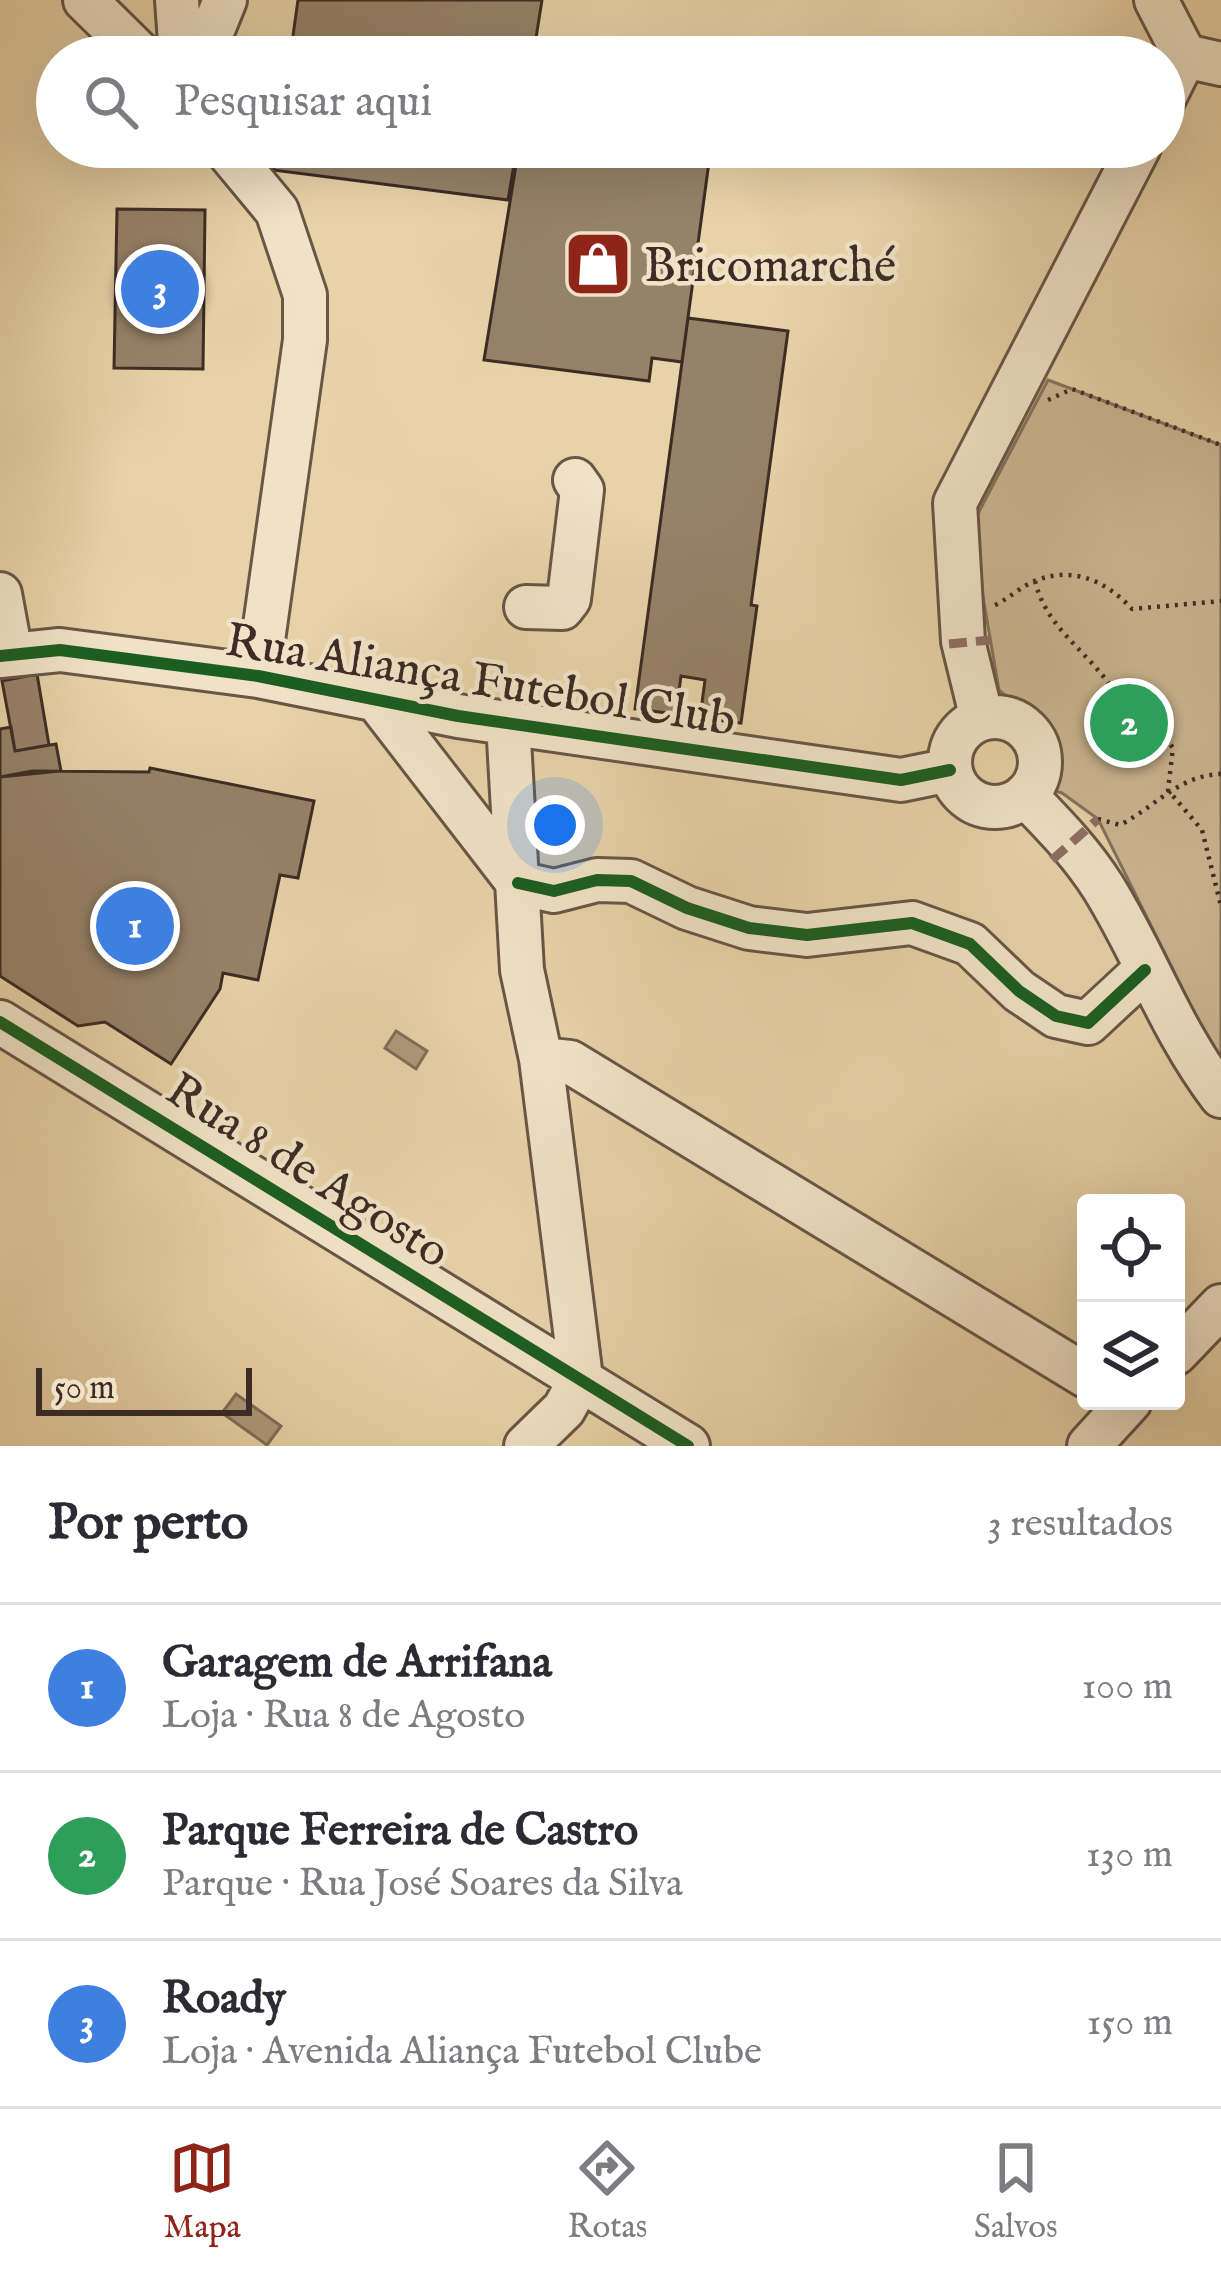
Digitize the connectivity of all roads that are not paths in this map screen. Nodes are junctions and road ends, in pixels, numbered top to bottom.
1 (85, 0) edge
2 (177, 0) edge
3 (225, 0) edge
4 (1156, 0) edge
5 (122, 36) edge
6 (180, 36) edge
7 (210, 36) edge
8 (1184, 36) edge
9 (241, 168) edge
10 (1128, 168) edge
11 (575, 480) dead end
12 (0, 594) edge
13 (526, 607) dead end
14 (5, 655) edge
15 (258, 676) junction
16 (379, 703) junction
17 (993, 707) junction
18 (458, 716) junction
19 (508, 722) junction
20 (950, 770) junction
21 (1040, 788) junction
22 (458, 805) junction
23 (518, 883) junction
24 (1145, 970) junction
25 (0, 1022) edge
26 (541, 1059) junction
27 (1221, 1096) edge
28 (1221, 1306) edge
29 (1185, 1344) edge
30 (1077, 1371) edge
31 (580, 1378) junction
32 (1121, 1410) edge
33 (526, 1446) edge
34 (688, 1446) edge
35 (1089, 1446) edge

1 - 5 street
2 - 6 street
3 - 7 street
4 - 8 street
9 - 15 street
10 - 17 street
11 - 13 street
12 - 14 street
14 - 15 street, Rua Aliança Futebol Club
15 - 16 street, Rua Aliança Futebol Club
16 - 18 street, Rua Aliança Futebol Club
16 - 22 street
17 - 20 street
17 - 21 street
18 - 19 street, Rua Aliança Futebol Club
18 - 22 street
19 - 20 street, Rua Aliança Futebol Club
19 - 23 street
20 - 21 street
21 - 24 street
22 - 23 street
23 - 24 street
23 - 26 street
24 - 27 street
25 - 31 street, Rua 8 de Agosto
26 - 30 street
26 - 31 street
28 - 29 street
31 - 33 street
31 - 34 street, Rua 8 de Agosto
32 - 35 street

